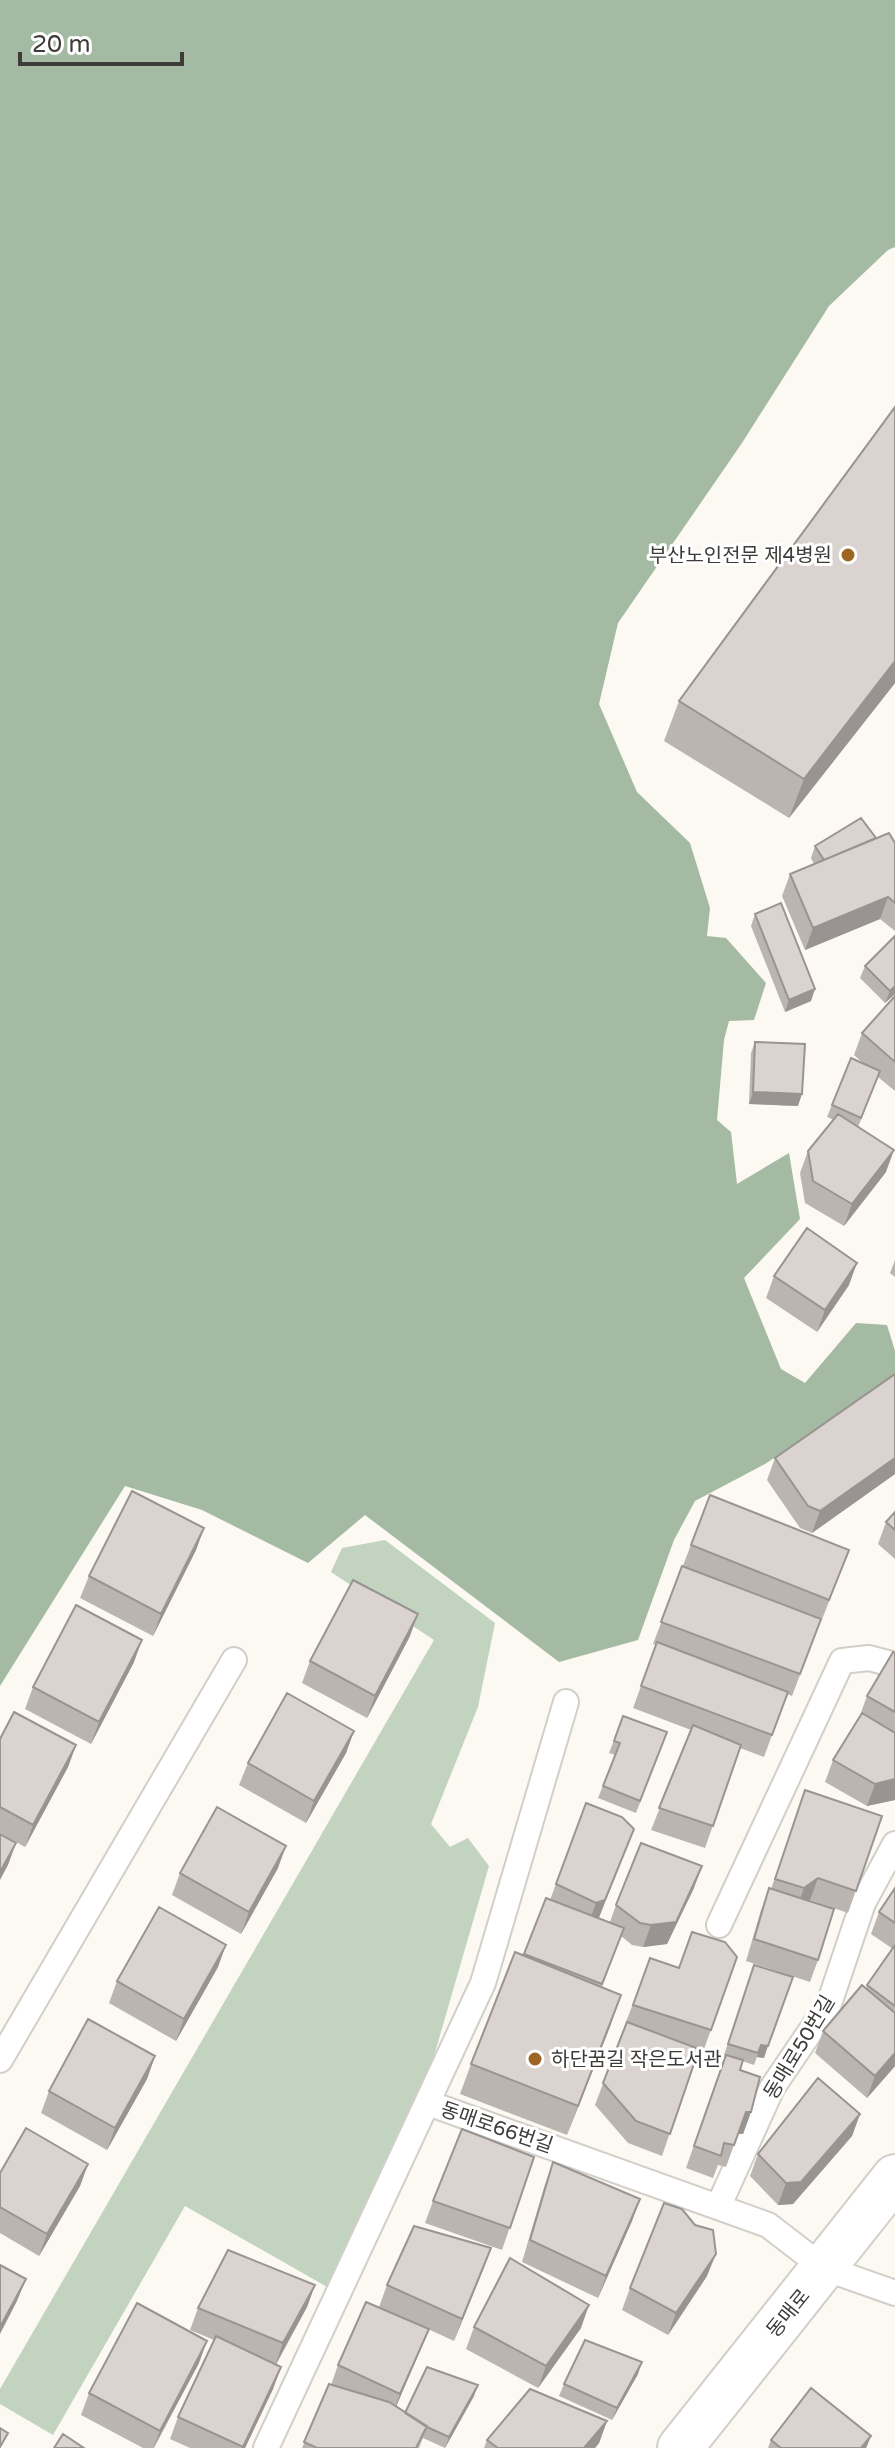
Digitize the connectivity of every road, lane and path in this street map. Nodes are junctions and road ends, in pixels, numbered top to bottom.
1 (234, 1660) dead end
2 (895, 1665) edge
3 (566, 1702) dead end
4 (895, 1844) edge
5 (719, 1925) dead end
6 (0, 2060) edge
7 (428, 2103) junction
8 (895, 2177) edge
9 (719, 2205) junction
10 (824, 2268) junction
11 (895, 2293) edge
12 (266, 2448) edge
13 (680, 2448) edge

1 - 6 lane
2 - 5 lane
3 - 7 lane
4 - 9 lane, 동매로50번길
7 - 9 lane, 동매로66번길
7 - 12 lane, 동매로66번길
8 - 10 street, 동매로
9 - 10 lane, 동매로66번길
10 - 11 lane, 동매로66번길
10 - 13 street, 동매로

